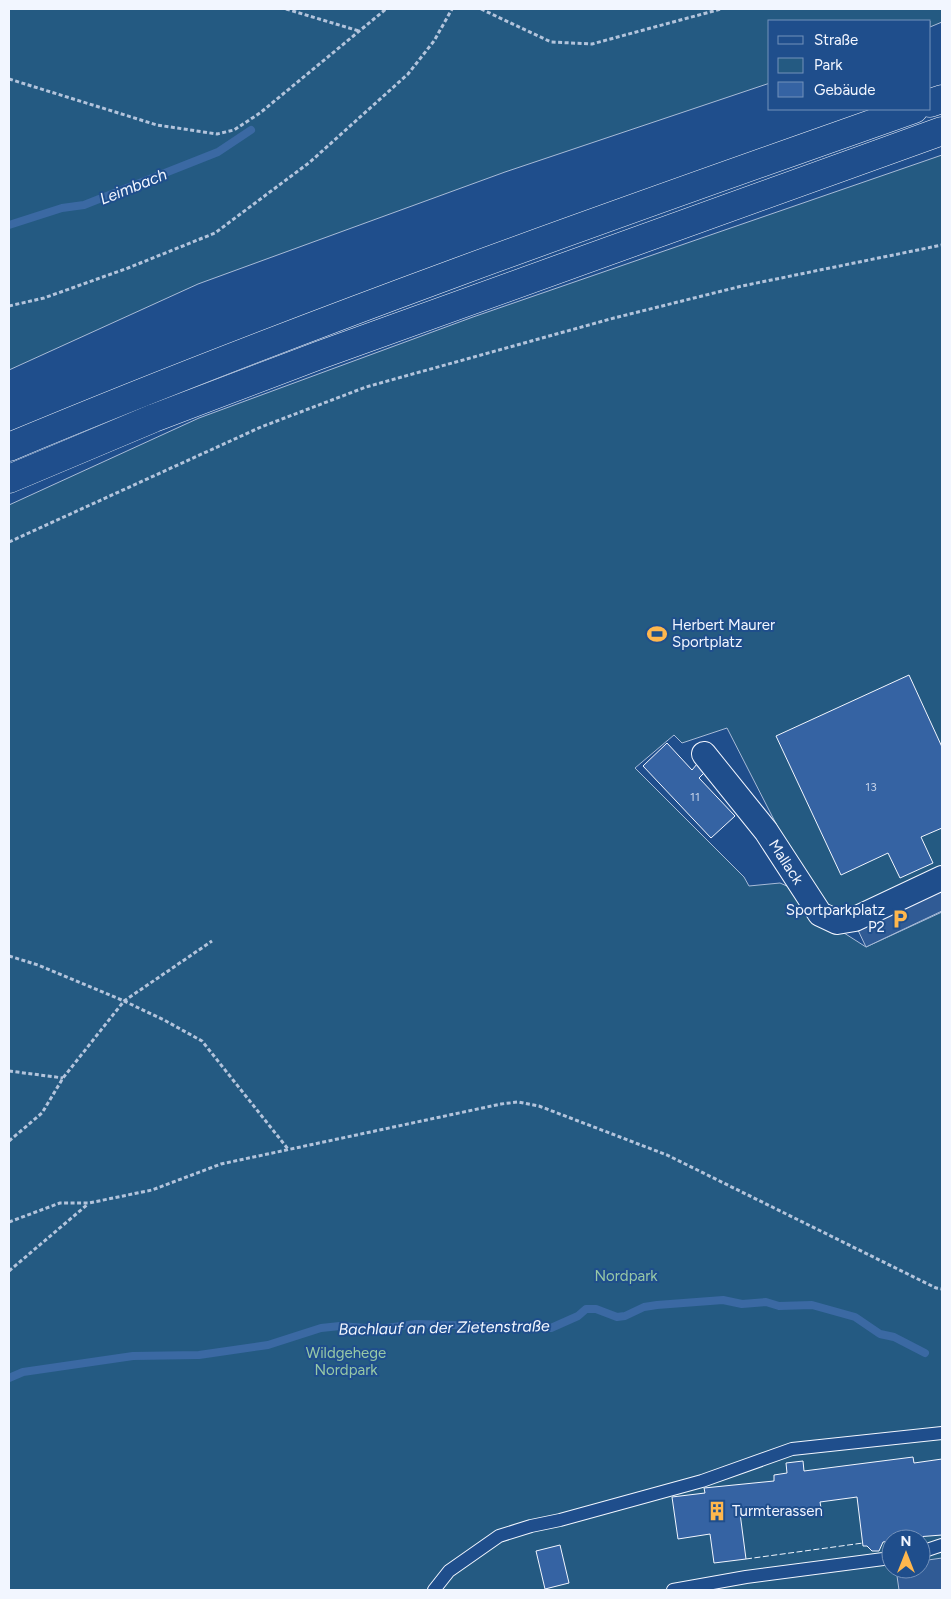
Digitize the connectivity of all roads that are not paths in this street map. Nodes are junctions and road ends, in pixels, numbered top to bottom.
1 (911, 110) edge
2 (942, 131) edge
3 (9, 447) edge
4 (9, 479) edge
5 (704, 754) dead end
6 (942, 878) edge
7 (942, 1433) edge
8 (881, 1559) edge
9 (434, 1590) edge
10 (673, 1590) edge

1 - 3 highway
2 - 4 highway
5 - 6 street, Mallack
7 - 9 lane
8 - 10 lane

